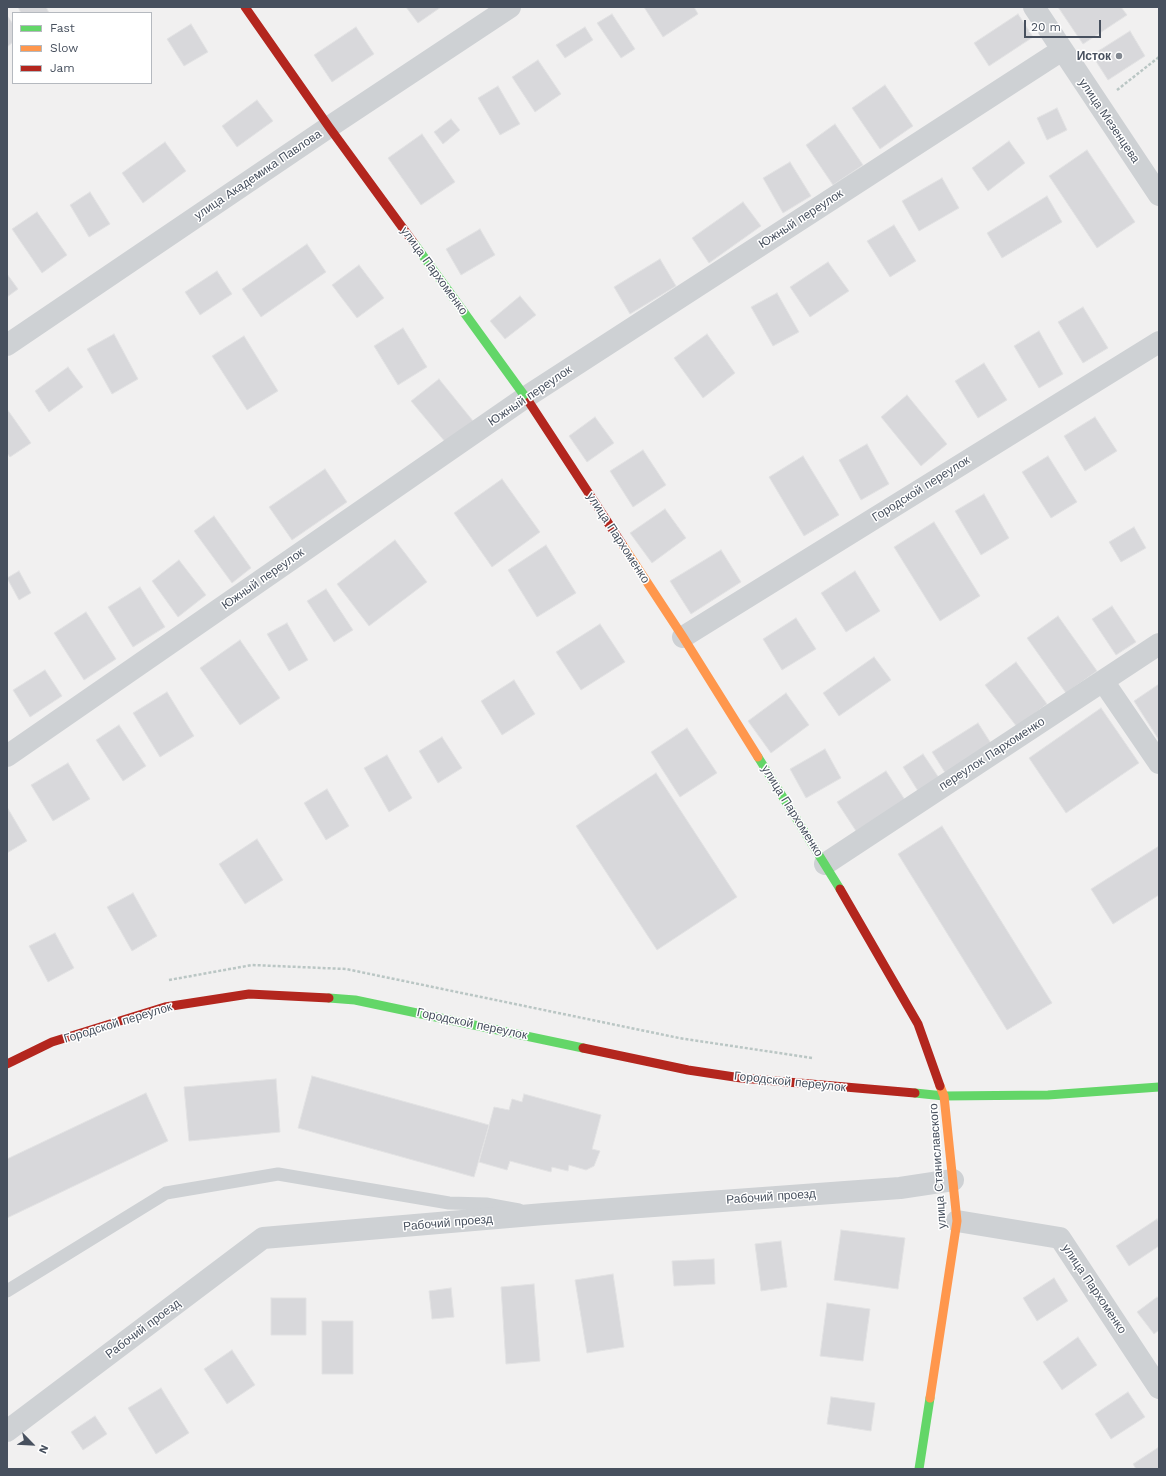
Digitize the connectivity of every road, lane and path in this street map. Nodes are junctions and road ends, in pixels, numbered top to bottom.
1 (245, 7) edge
2 (510, 7) edge
3 (1034, 7) edge
4 (1062, 50) junction
5 (1159, 56) edge
6 (1112, 94) dead end
7 (329, 127) junction
8 (1159, 195) edge
9 (1159, 342) edge
10 (7, 345) edge
11 (526, 397) junction
12 (683, 636) junction
13 (1159, 644) edge
14 (1103, 681) junction
15 (7, 756) edge
16 (1159, 763) edge
17 (825, 864) junction
18 (7, 1064) edge
19 (1159, 1087) edge
20 (944, 1096) junction
21 (953, 1180) junction
22 (544, 1214) junction
23 (957, 1221) junction
24 (7, 1291) edge
25 (1159, 1388) edge
26 (7, 1431) edge
27 (919, 1469) edge

1 - 7 street, улица Пархоменко
2 - 7 street, улица Академика Павлова
3 - 4 street, улица Мезенцева
4 - 8 street, улица Мезенцева
4 - 11 street, Южный переулок
5 - 6 path
7 - 10 street, улица Академика Павлова
7 - 11 street, улица Пархоменко
9 - 12 street, Городской переулок
11 - 12 street, улица Пархоменко
11 - 15 street, Южный переулок
12 - 17 street, улица Пархоменко
13 - 14 street, переулок Пархоменко
14 - 16 street
14 - 17 street, переулок Пархоменко
17 - 20 street, улица Пархоменко
18 - 20 street, Городской переулок
19 - 20 street, улица Станиславского
20 - 21 street, улица Станиславского
21 - 22 street, Рабочий проезд
21 - 23 street, улица Станиславского
22 - 24 lane
22 - 26 street, Рабочий проезд
23 - 25 street, улица Пархоменко
23 - 27 street, улица Станиславского

